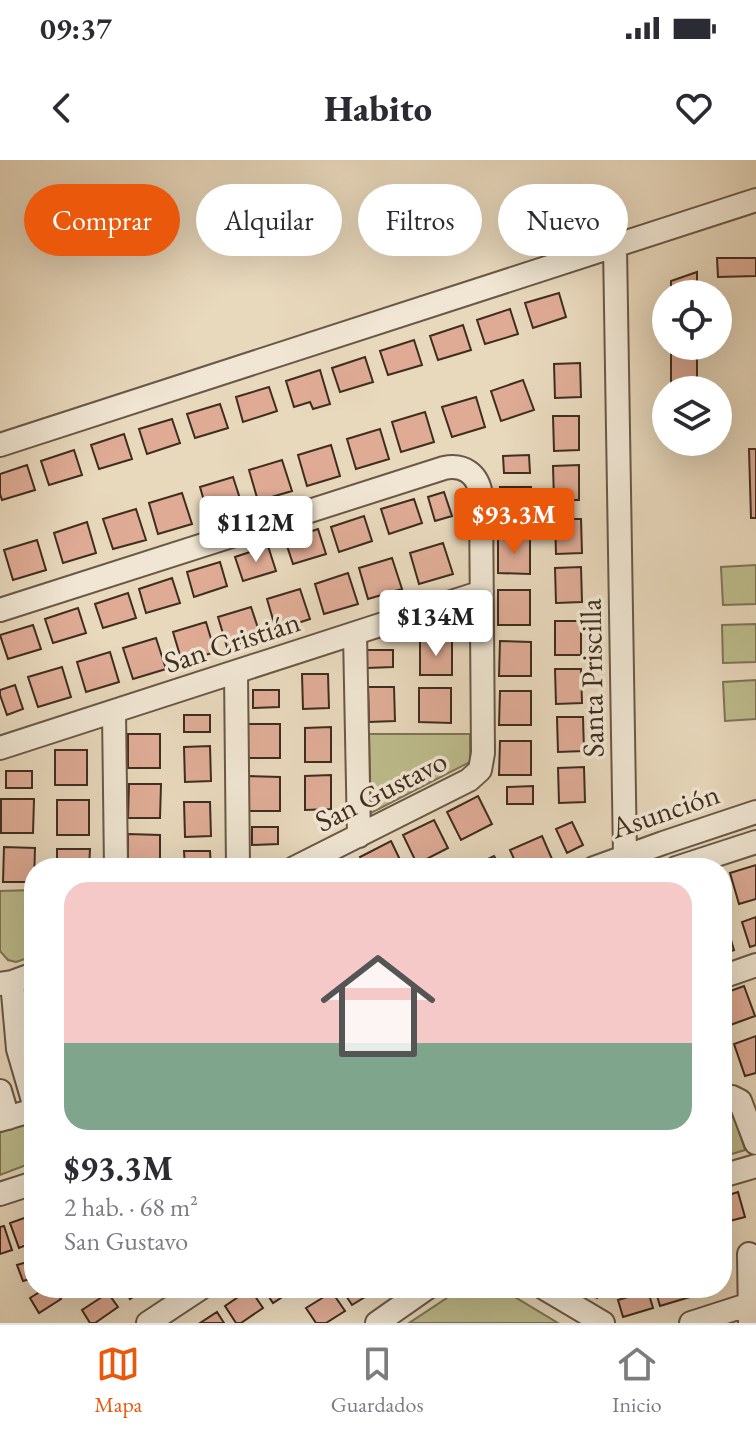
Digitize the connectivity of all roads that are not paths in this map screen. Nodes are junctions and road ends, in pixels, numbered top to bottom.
1 (756, 200) edge
2 (628, 243) edge
3 (587, 256) edge
4 (615, 256) edge
5 (0, 445) edge
6 (482, 592) junction
7 (0, 610) edge
8 (355, 634) junction
9 (236, 672) junction
10 (114, 712) junction
11 (0, 748) edge
12 (756, 812) edge
13 (359, 836) junction
14 (756, 842) edge
15 (116, 858) edge
16 (238, 858) edge
17 (314, 858) edge
18 (627, 858) edge
19 (637, 858) edge
20 (707, 858) edge
21 (756, 965) edge
22 (732, 973) edge
23 (6, 983) edge
24 (24, 1070) edge
25 (0, 1091) edge
26 (732, 1097) edge
27 (24, 1113) edge
28 (4, 1119) edge
29 (756, 1143) edge
30 (756, 1166) edge
31 (732, 1173) edge
32 (24, 1186) edge
33 (0, 1194) edge
34 (749, 1254) dead end
35 (186, 1298) edge
36 (413, 1298) edge
37 (561, 1298) edge
38 (750, 1314) edge
39 (148, 1323) edge
40 (377, 1323) edge
41 (603, 1323) edge
42 (691, 1323) edge

1 - 2 street
3 - 5 street
4 - 18 street, Santa Priscilla
6 - 7 street, San Gustavo
6 - 8 street, San Cristián
6 - 13 street, San Gustavo
8 - 9 street, San Cristián
8 - 13 street
9 - 10 street, San Cristián
9 - 16 street
10 - 11 street, San Cristián
10 - 15 street
12 - 19 street, Asunción
13 - 17 street, San Gustavo
14 - 20 street, Asunción
21 - 22 street
23 - 24 street
25 - 28 street
26 - 29 street
27 - 28 street
30 - 31 street
32 - 33 street
34 - 38 street
35 - 39 street
36 - 40 street
37 - 41 street
38 - 42 street

